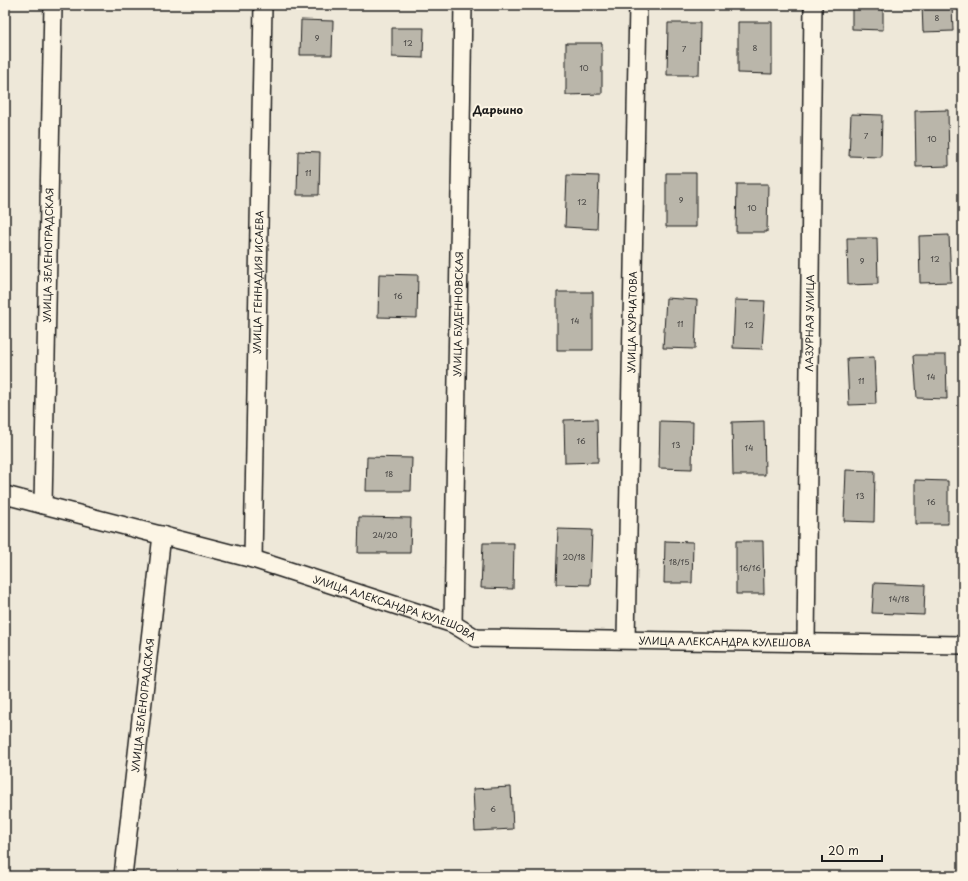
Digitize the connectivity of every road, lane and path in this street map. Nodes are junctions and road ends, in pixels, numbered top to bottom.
1 (53, 5) edge
2 (264, 5) edge
3 (463, 5) edge
4 (638, 5) edge
5 (813, 5) edge
6 (5, 495) edge
7 (43, 505) junction
8 (162, 535) junction
9 (253, 559) junction
10 (452, 624) junction
11 (626, 639) junction
12 (806, 642) junction
13 (963, 645) edge
14 (123, 876) edge

1 - 7 street, УЛИЦА ЗЕЛЕНОГРАДСКАЯ
2 - 9 street, УЛИЦА ГЕННАДИЯ ИСАЕВА
3 - 10 street, УЛИЦА БУДЕННОВСКАЯ
4 - 11 street, УЛИЦА КУРЧАТОВА
5 - 12 street, ЛАЗУРНАЯ УЛИЦА
6 - 7 street, УЛИЦА АЛЕКСАНДРА КУЛЕШОВА
7 - 8 street, УЛИЦА АЛЕКСАНДРА КУЛЕШОВА
8 - 9 street, УЛИЦА АЛЕКСАНДРА КУЛЕШОВА
8 - 14 street, УЛИЦА ЗЕЛЕНОГРАДСКАЯ
9 - 10 street, УЛИЦА АЛЕКСАНДРА КУЛЕШОВА
10 - 11 street, УЛИЦА АЛЕКСАНДРА КУЛЕШОВА
11 - 12 street, УЛИЦА АЛЕКСАНДРА КУЛЕШОВА
12 - 13 street, УЛИЦА АЛЕКСАНДРА КУЛЕШОВА

